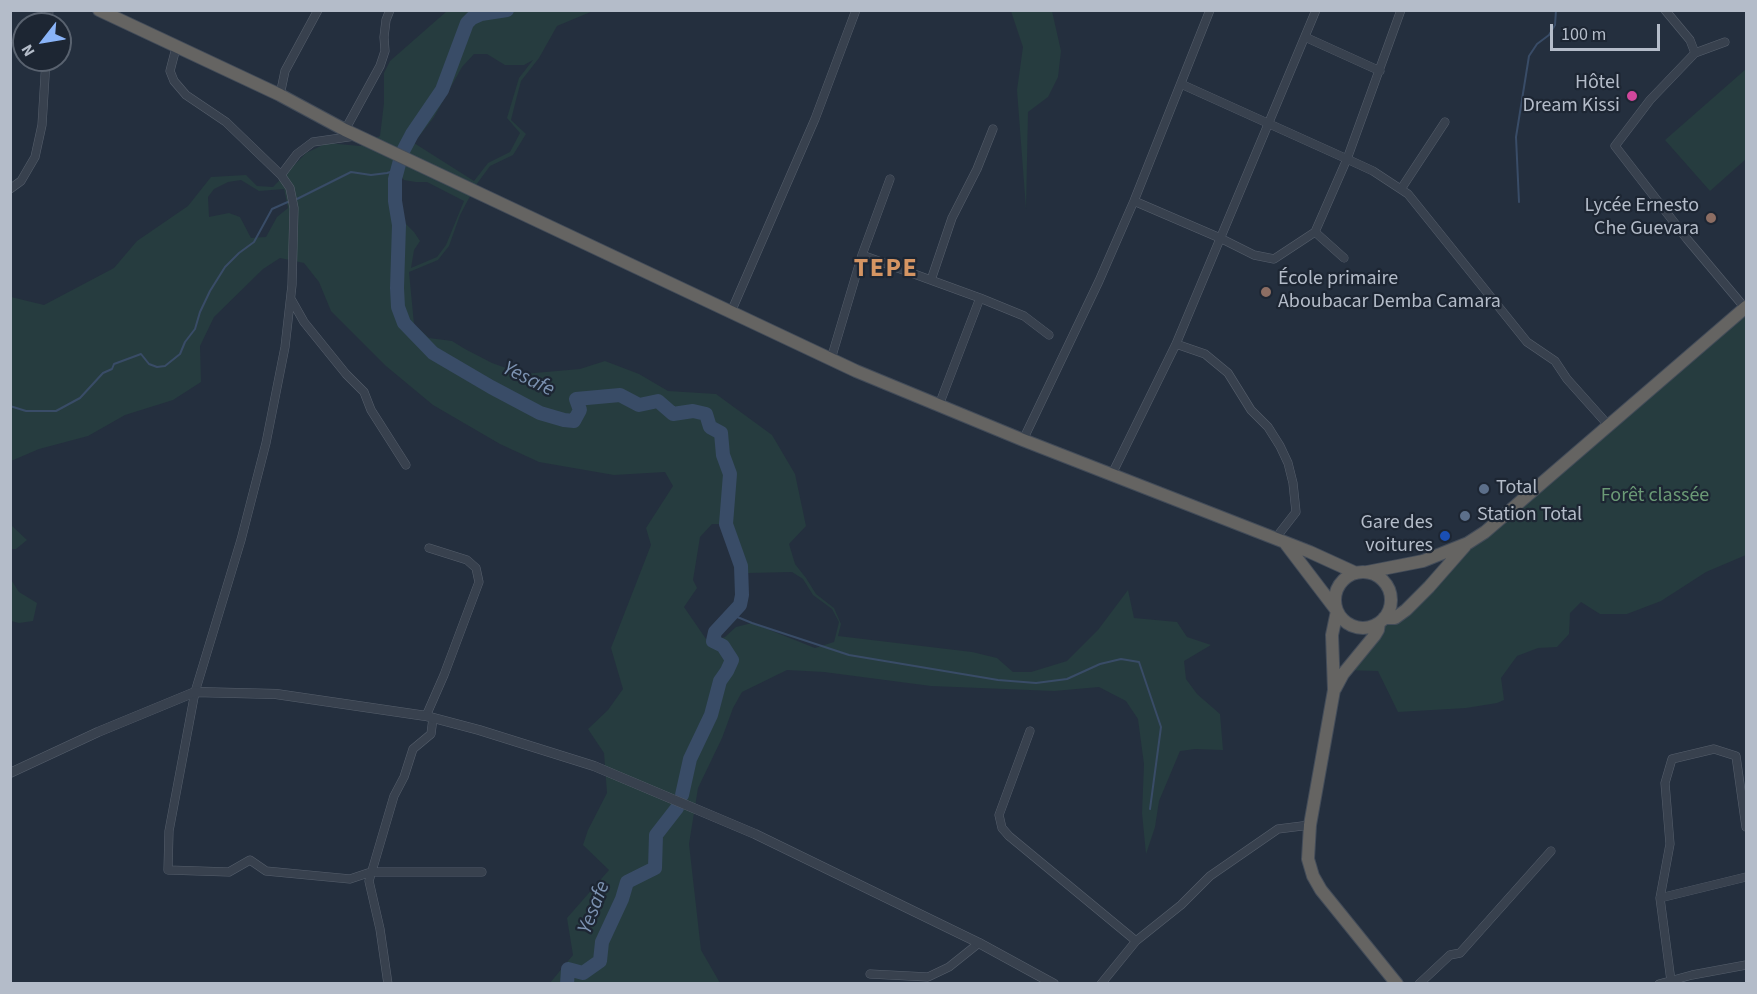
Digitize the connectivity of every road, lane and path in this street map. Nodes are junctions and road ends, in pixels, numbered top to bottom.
1 (99, 10) edge
2 (318, 10) edge
3 (390, 10) edge
4 (856, 10) edge
5 (1210, 10) edge
6 (1316, 10) edge
7 (1401, 10) edge
8 (1665, 10) edge
9 (1305, 37) junction
10 (1725, 42) dead end
11 (176, 48) junction
12 (1695, 53) junction
13 (1380, 71) junction
14 (45, 72) edge
15 (1181, 84) junction
16 (280, 95) junction
17 (1445, 122) dead end
18 (1268, 124) junction
19 (993, 129) dead end
20 (345, 130) junction
21 (359, 136) junction
22 (1347, 159) junction
23 (281, 175) junction
24 (890, 179) dead end
25 (10, 189) edge
26 (1401, 189) junction
27 (1134, 201) junction
28 (1315, 232) junction
29 (1220, 237) junction
30 (862, 255) junction
31 (1344, 258) dead end
32 (931, 280) junction
33 (980, 298) junction
34 (291, 299) junction
35 (1745, 308) edge
36 (731, 312) junction
37 (1049, 335) dead end
38 (1176, 344) junction
39 (831, 359) junction
40 (939, 405) junction
41 (1609, 426) junction
42 (1023, 440) junction
43 (406, 465) dead end
44 (1112, 474) junction
45 (1280, 542) junction
46 (1468, 543) junction
47 (429, 548) dead end
48 (1362, 573) junction
49 (1337, 611) junction
50 (1381, 620) junction
51 (1334, 690) junction
52 (195, 692) junction
53 (430, 717) junction
54 (1030, 731) dead end
55 (10, 773) edge
56 (1310, 825) junction
57 (1746, 827) edge
58 (1551, 851) dead end
59 (371, 872) junction
60 (482, 872) dead end
61 (1746, 877) edge
62 (1660, 898) junction
63 (1136, 941) junction
64 (980, 943) junction
65 (1746, 965) edge
66 (870, 974) dead end
67 (1692, 975) junction
68 (1671, 981) junction
69 (388, 984) edge
70 (1054, 984) edge
71 (1101, 984) edge
72 (1397, 984) edge
73 (1419, 984) edge
74 (1659, 984) edge
75 (1697, 984) edge

1 - 11 highway
2 - 16 street
3 - 20 street
4 - 36 street
5 - 15 street
6 - 9 street
7 - 13 street
8 - 12 street
9 - 13 street
9 - 18 street
10 - 12 street
11 - 16 highway
11 - 23 street
12 - 35 street
13 - 22 street
14 - 25 street
15 - 18 street
15 - 27 street
16 - 20 highway
17 - 26 street
18 - 22 street
18 - 29 street
19 - 32 street
20 - 21 highway
21 - 23 street
21 - 36 highway
22 - 26 street
22 - 28 street
23 - 34 street
24 - 30 street
26 - 41 street
27 - 29 street
27 - 42 street
28 - 29 street
28 - 31 street
29 - 38 street
30 - 32 street
30 - 39 street
32 - 33 street
33 - 37 street
33 - 40 street
34 - 43 street
34 - 52 street
35 - 41 highway
36 - 39 highway
38 - 44 street
38 - 45 street
39 - 40 highway
40 - 42 highway
41 - 46 highway
42 - 44 highway
44 - 45 highway
45 - 48 highway
45 - 49 highway
46 - 48 highway
46 - 50 highway
47 - 53 street
48 - 49 highway
48 - 50 highway
49 - 50 highway
49 - 51 highway
50 - 51 highway
51 - 56 highway
52 - 53 street
52 - 55 street
52 - 59 street
53 - 59 street
53 - 64 street
54 - 63 street
56 - 63 street
56 - 72 highway
57 - 62 street
58 - 73 street
59 - 60 street
59 - 69 street
61 - 62 street
62 - 68 street
63 - 71 street
64 - 66 street
64 - 70 street
65 - 67 street
67 - 68 street
67 - 75 street
68 - 74 street

